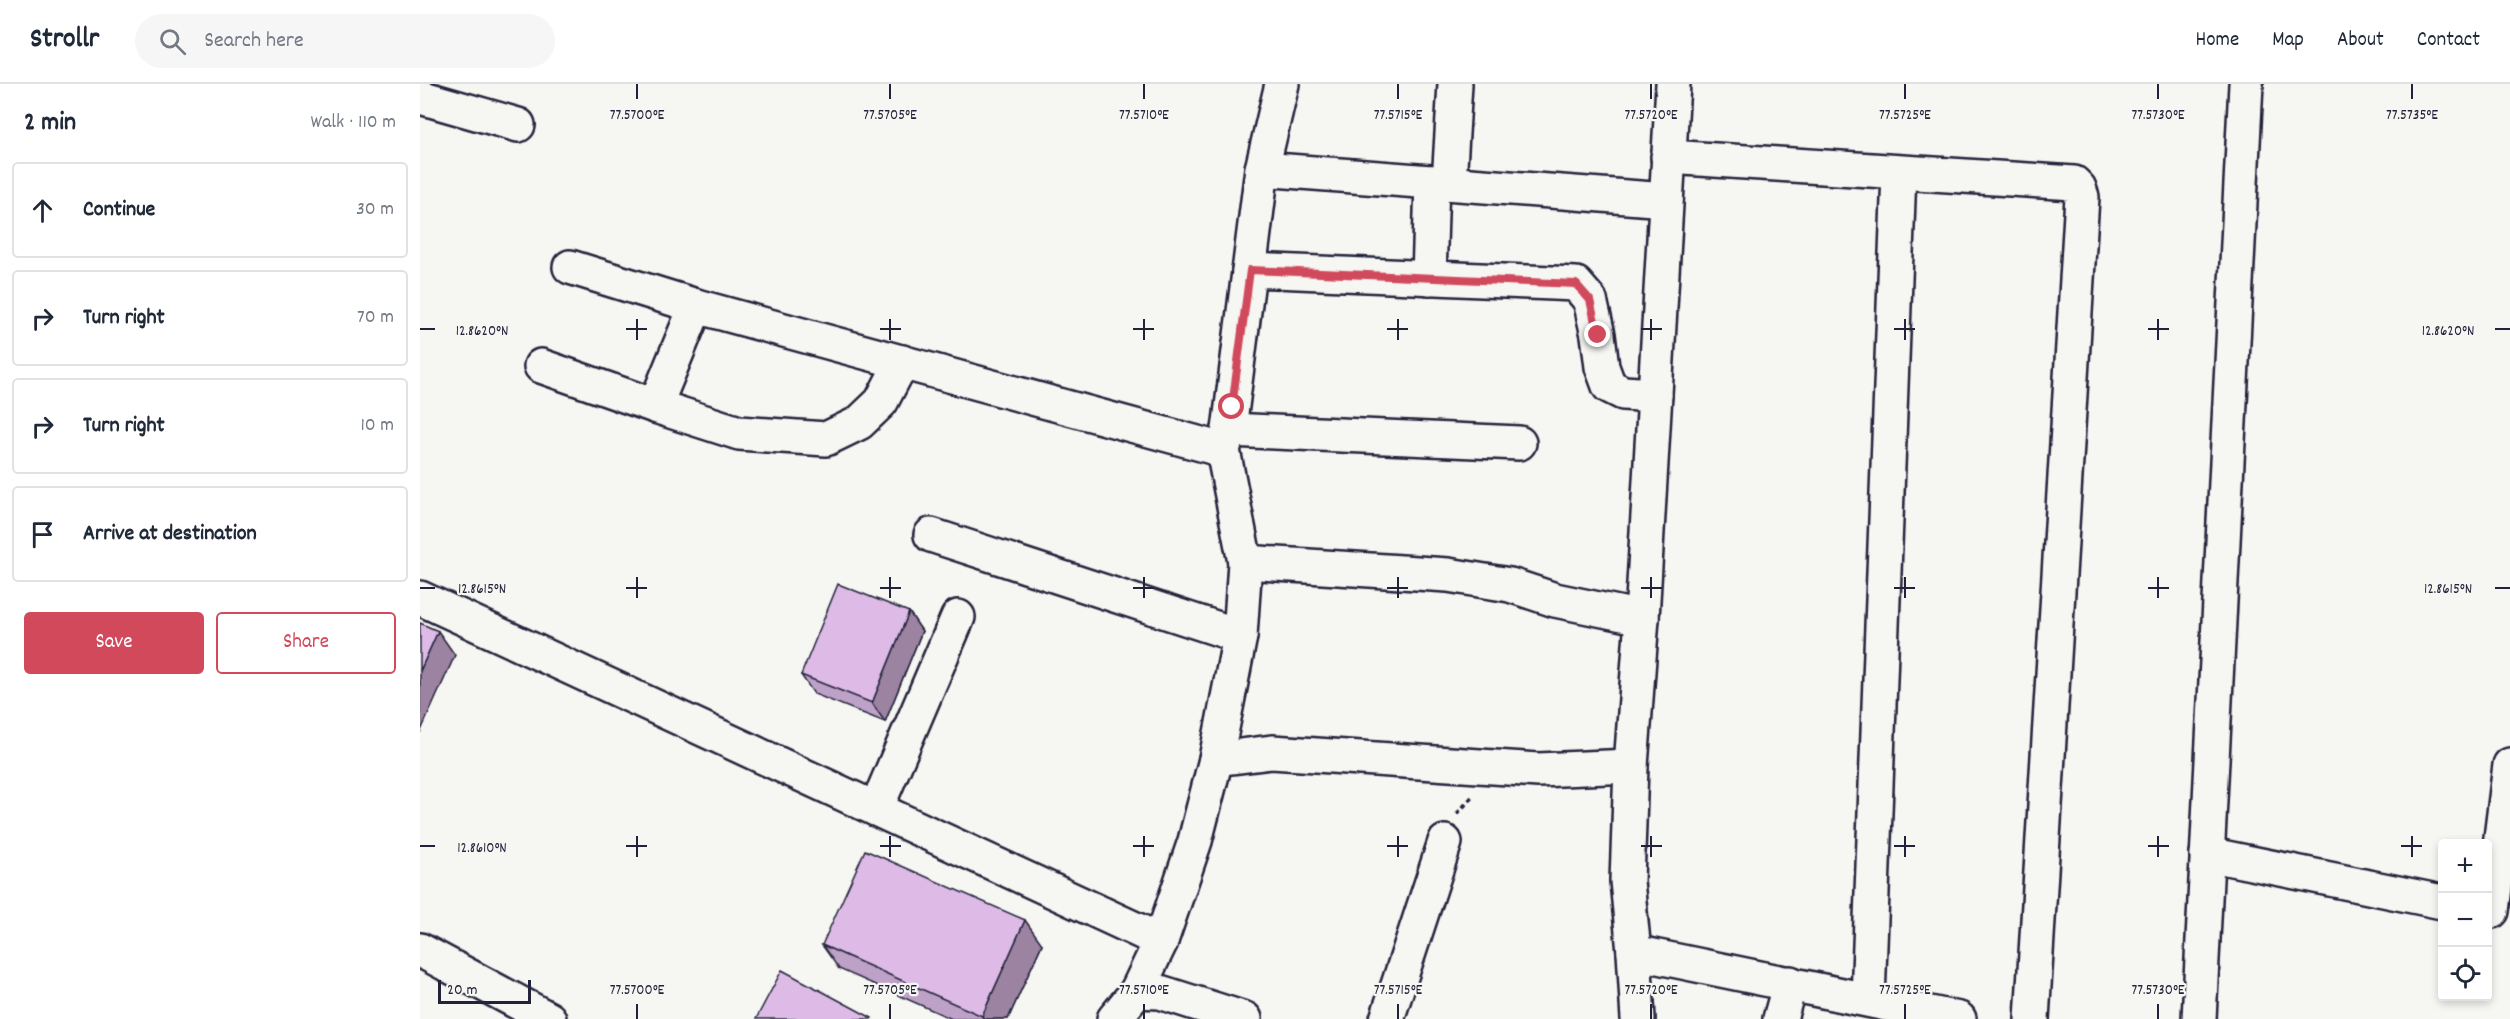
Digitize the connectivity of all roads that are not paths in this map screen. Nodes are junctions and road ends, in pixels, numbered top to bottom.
1 (1282, 84) edge
2 (1455, 84) edge
3 (1673, 84) edge
4 (2246, 84) edge
5 (420, 97) edge
6 (518, 125) dead end
7 (1668, 157) junction
8 (1262, 169) junction
9 (1899, 173) junction
10 (1440, 182) junction
11 (1666, 200) junction
12 (570, 267) dead end
13 (1250, 270) junction
14 (1429, 278) junction
15 (696, 306) junction
16 (902, 362) junction
17 (541, 366) dead end
18 (1655, 395) junction
19 (654, 406) junction
20 (1226, 440) junction
21 (1519, 442) dead end
22 (931, 535) dead end
23 (1245, 562) junction
24 (420, 598) edge
25 (958, 617) dead end
26 (1642, 618) junction
27 (1240, 636) junction
28 (1216, 759) junction
29 (2510, 765) edge
30 (1631, 766) junction
31 (876, 809) junction
32 (1445, 842) road end
33 (2207, 854) junction
34 (2438, 901) edge
35 (2496, 912) edge
36 (1161, 941) junction
37 (420, 950) edge
38 (1634, 952) junction
39 (1790, 983) junction
40 (1137, 991) junction
41 (1868, 999) junction
42 (1949, 1018) edge
43 (549, 1019) edge
44 (1114, 1019) edge
45 (1245, 1019) edge
46 (1387, 1019) edge
47 (1638, 1019) edge
48 (1780, 1019) edge
49 (2032, 1019) edge
50 (2199, 1019) edge

1 - 8 street
2 - 10 street
3 - 7 street
4 - 33 street
5 - 6 street
7 - 9 street
7 - 11 street
8 - 10 street
8 - 13 street
9 - 41 street
9 - 49 street
10 - 11 street
10 - 14 street
11 - 18 street
12 - 15 street
13 - 14 street
13 - 20 street
14 - 18 street
15 - 16 street
15 - 19 street
16 - 19 street
16 - 20 street
17 - 19 street
18 - 26 street
20 - 21 street
20 - 23 street
22 - 27 street
23 - 26 street
23 - 27 street
24 - 31 street
25 - 31 street
26 - 30 street
27 - 28 street
28 - 30 street
28 - 36 street
29 - 35 street
30 - 38 street
31 - 36 street
32 - 46 street
33 - 34 street
33 - 50 street
36 - 40 street
37 - 43 street
38 - 39 street
38 - 47 street
39 - 41 street
39 - 48 street
40 - 44 street
40 - 45 street
41 - 42 street

